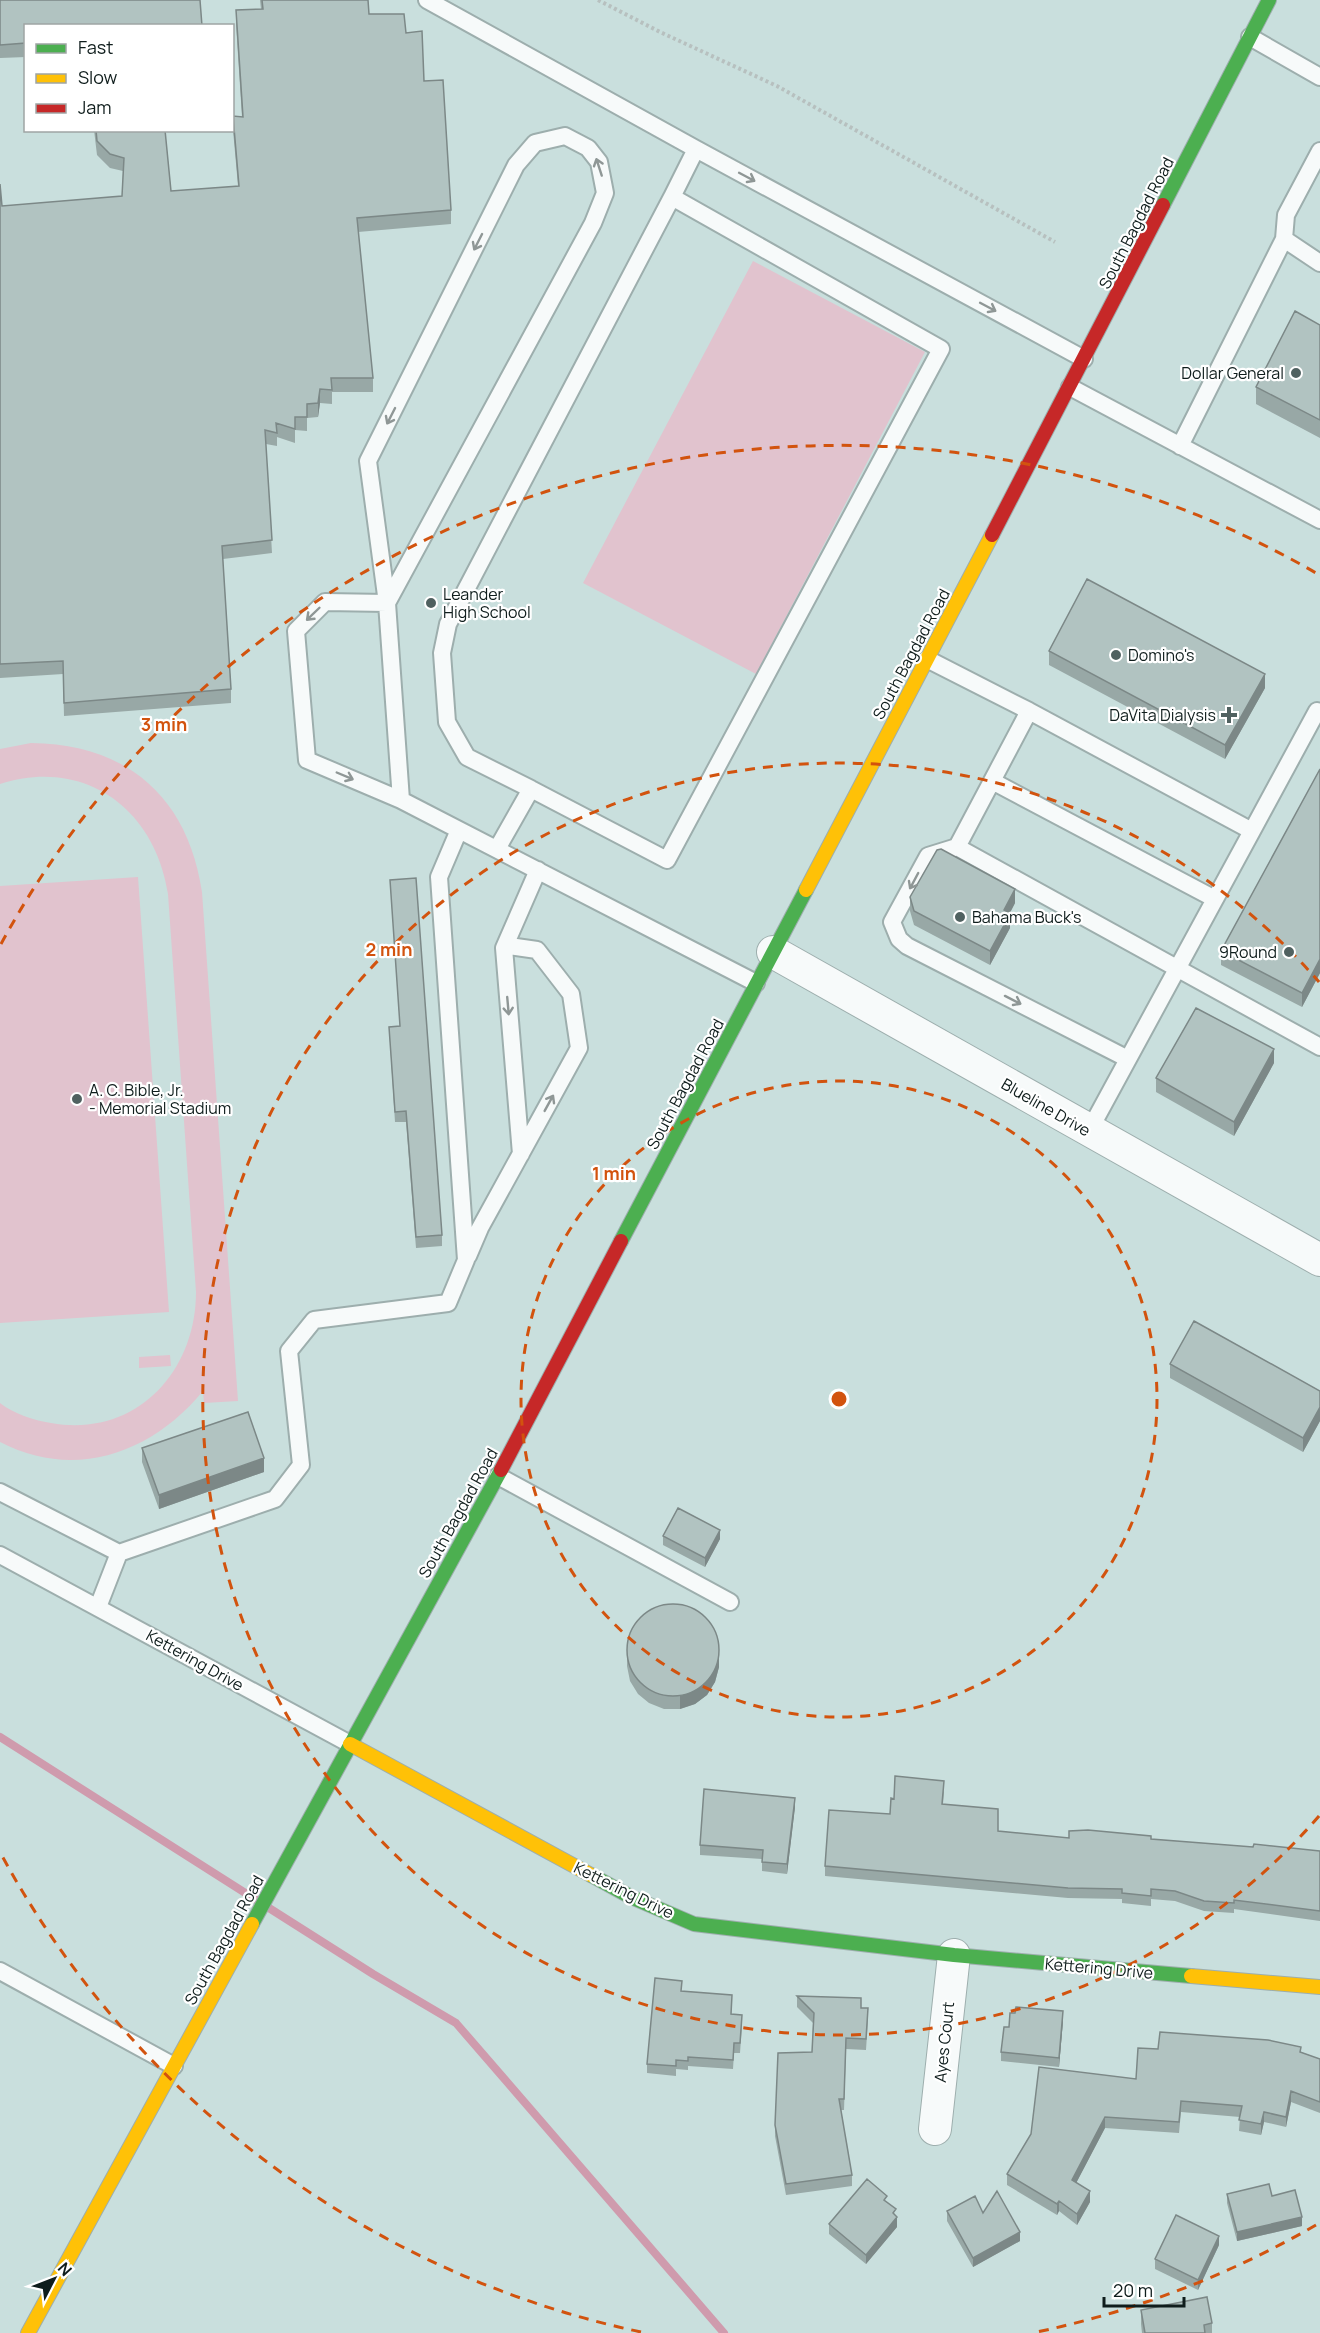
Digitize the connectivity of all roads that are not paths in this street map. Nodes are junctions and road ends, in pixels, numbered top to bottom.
1 (427, 0) edge
2 (1269, 0) edge
3 (1250, 38) junction
4 (1320, 77) edge
5 (696, 149) junction
6 (1320, 151) edge
7 (672, 197) junction
8 (1284, 239) junction
9 (1320, 263) edge
10 (1084, 359) junction
11 (1070, 387) junction
12 (1180, 446) junction
13 (1320, 520) edge
14 (387, 603) junction
15 (927, 659) junction
16 (1029, 711) junction
17 (1317, 711) dead end
18 (992, 781) junction
19 (531, 789) junction
20 (401, 800) junction
21 (459, 830) junction
22 (1251, 831) junction
23 (957, 847) junction
24 (497, 849) junction
25 (538, 870) junction
26 (1215, 899) junction
27 (504, 948) junction
28 (773, 951) junction
29 (1178, 968) junction
30 (756, 983) junction
31 (1320, 1047) edge
32 (1128, 1059) junction
33 (1089, 1131) junction
34 (521, 1154) junction
35 (466, 1260) junction
36 (1320, 1260) edge
37 (498, 1476) junction
38 (0, 1492) edge
39 (119, 1553) junction
40 (0, 1555) edge
41 (730, 1602) dead end
42 (98, 1607) junction
43 (350, 1744) junction
44 (954, 1955) junction
45 (0, 1971) edge
46 (1320, 1988) edge
47 (174, 2066) junction
48 (935, 2128) dead end
49 (28, 2333) edge

1 - 5 lane
2 - 3 main road, South Bagdad Road
3 - 4 lane
3 - 10 main road, South Bagdad Road
5 - 7 lane
5 -> 10 lane
6 - 8 lane
7 - 19 lane
7 - 19 lane
8 - 9 lane
8 - 12 lane
10 - 11 main road, South Bagdad Road
11 - 12 lane
11 - 15 main road, South Bagdad Road
12 - 13 lane
14 -> 14 lane
14 - 20 lane
14 -> 20 lane
15 - 16 lane
15 - 28 main road, South Bagdad Road
16 - 18 lane
16 - 22 lane
17 - 22 lane
18 - 23 lane
18 - 26 lane
19 - 24 lane
20 - 21 lane
21 - 24 lane
21 - 35 lane
22 - 26 lane
23 - 29 lane
23 -> 32 lane
24 - 25 lane
25 - 27 lane
25 - 30 lane
26 - 29 lane
27 -> 34 lane
34 -> 27 lane
28 - 30 main road, South Bagdad Road
28 - 33 street, Blueline Drive
29 - 31 lane
29 - 32 lane
30 - 37 main road, South Bagdad Road
32 - 33 lane
33 - 36 street, Blueline Drive
34 - 35 lane
35 - 39 lane
37 - 41 lane
37 - 43 main road, South Bagdad Road
38 - 39 lane
39 - 42 lane
40 - 42 lane, Kettering Drive
42 - 43 lane, Kettering Drive
43 - 44 main road, Kettering Drive
43 - 47 main road, South Bagdad Road
44 - 46 main road, Kettering Drive
44 - 48 street, Ayes Court
45 - 47 lane
47 - 49 main road, South Bagdad Road

